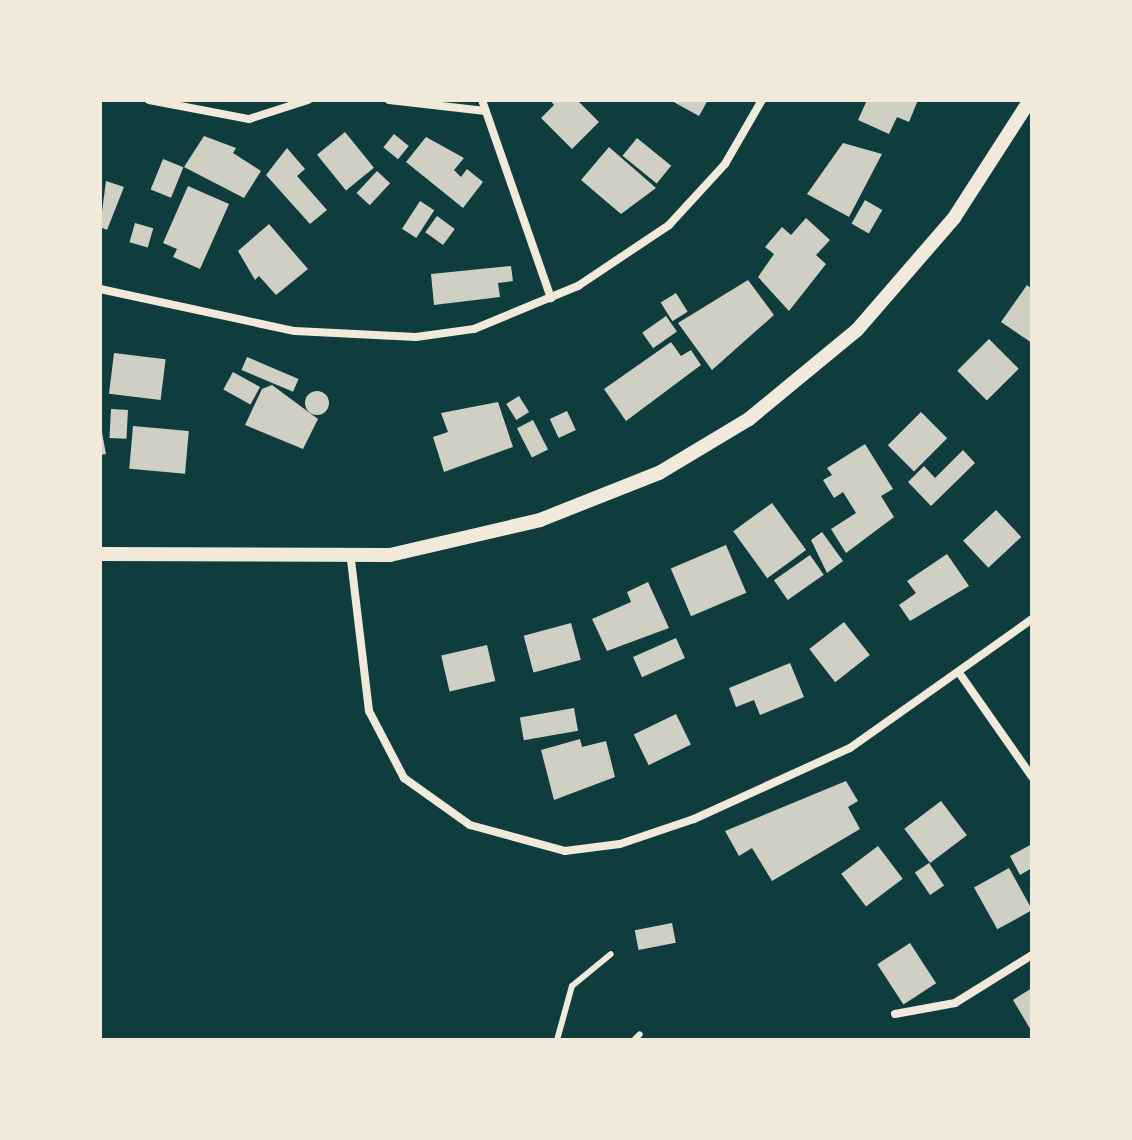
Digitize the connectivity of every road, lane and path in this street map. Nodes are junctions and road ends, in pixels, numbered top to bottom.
1 (149, 100) edge
2 (308, 100) edge
3 (389, 100) edge
4 (482, 100) edge
5 (762, 100) edge
6 (1030, 100) edge
7 (485, 111) junction
8 (100, 289) edge
9 (551, 298) junction
10 (100, 554) edge
11 (351, 560) junction
12 (1032, 619) edge
13 (960, 674) junction
14 (1032, 777) edge
15 (611, 954) dead end
16 (1032, 955) edge
17 (895, 1014) dead end
18 (640, 1034) dead end
19 (557, 1040) edge
20 (634, 1040) edge

1 - 2 street
3 - 7 street
4 - 7 street
5 - 9 street
6 - 11 street
7 - 9 street
8 - 9 street
10 - 11 street
11 - 13 street
12 - 13 street
13 - 14 street
15 - 19 lane
16 - 17 street
18 - 20 lane

